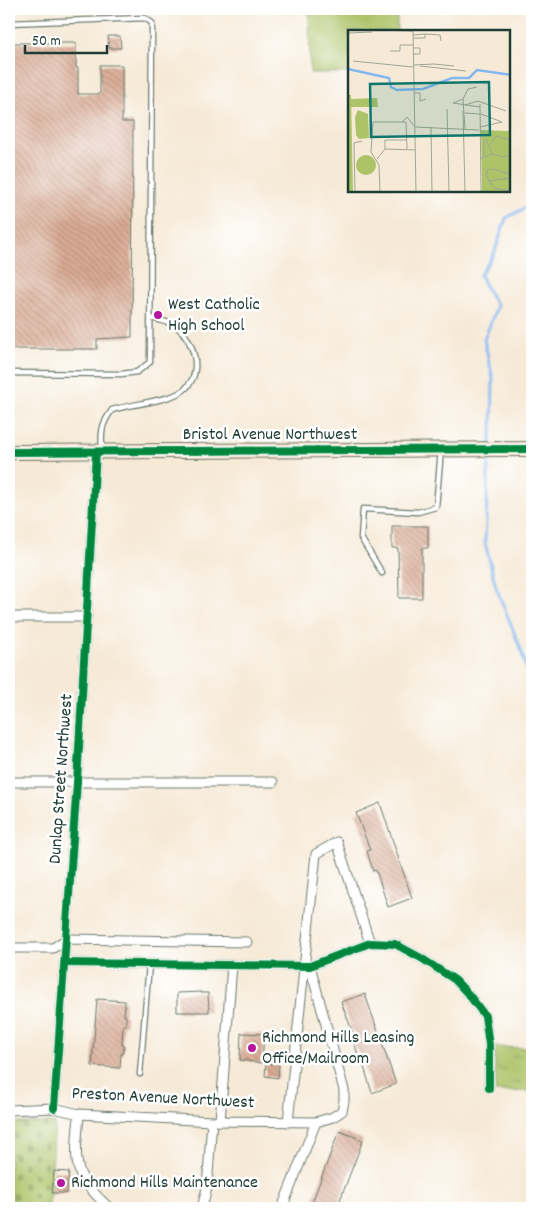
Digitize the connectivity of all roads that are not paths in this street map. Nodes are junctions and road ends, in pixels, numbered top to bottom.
1 (9, 23) edge
2 (151, 318) junction
3 (9, 373) edge
4 (441, 449) junction
5 (532, 450) edge
6 (9, 452) edge
7 (99, 452) junction
8 (382, 573) dead end
9 (87, 616) junction
10 (9, 617) edge
11 (9, 782) edge
12 (77, 782) junction
13 (273, 782) dead end
14 (67, 939) junction
15 (247, 942) dead end
16 (370, 943) junction
17 (9, 948) edge
18 (65, 963) junction
19 (149, 964) junction
20 (232, 965) junction
21 (307, 966) junction
22 (140, 1074) dead end
23 (489, 1088) dead end
24 (54, 1108) junction
25 (9, 1110) edge
26 (79, 1114) junction
27 (216, 1121) junction
28 (288, 1122) junction
29 (316, 1122) junction
30 (109, 1208) edge
31 (202, 1208) edge
32 (282, 1208) edge

1 - 2 lane
2 - 3 lane
2 - 7 lane
4 - 5 street, Bristol Avenue Northwest
4 - 7 street, Bristol Avenue Northwest
4 - 8 lane
6 - 7 street, Bristol Avenue Northwest
7 - 9 street, Dunlap Street Northwest
9 - 10 street
9 - 12 street, Dunlap Street Northwest
11 - 12 street
12 - 13 street
12 - 14 street, Dunlap Street Northwest
14 - 15 street
14 - 17 street
14 - 18 street, Dunlap Street Northwest
16 - 21 street
16 - 21 street
16 - 23 street
18 - 19 street
18 - 24 street, Dunlap Street Northwest
19 - 20 street
19 - 22 lane
20 - 21 street
20 - 27 street
21 - 28 street
21 - 29 street
24 - 25 street, Preston Avenue Northwest
24 - 26 street, Preston Avenue Northwest
26 - 27 street, Preston Avenue Northwest
26 - 30 street
27 - 28 street, Preston Avenue Northwest
27 - 31 street
28 - 29 street, Preston Avenue Northwest
29 - 32 street

